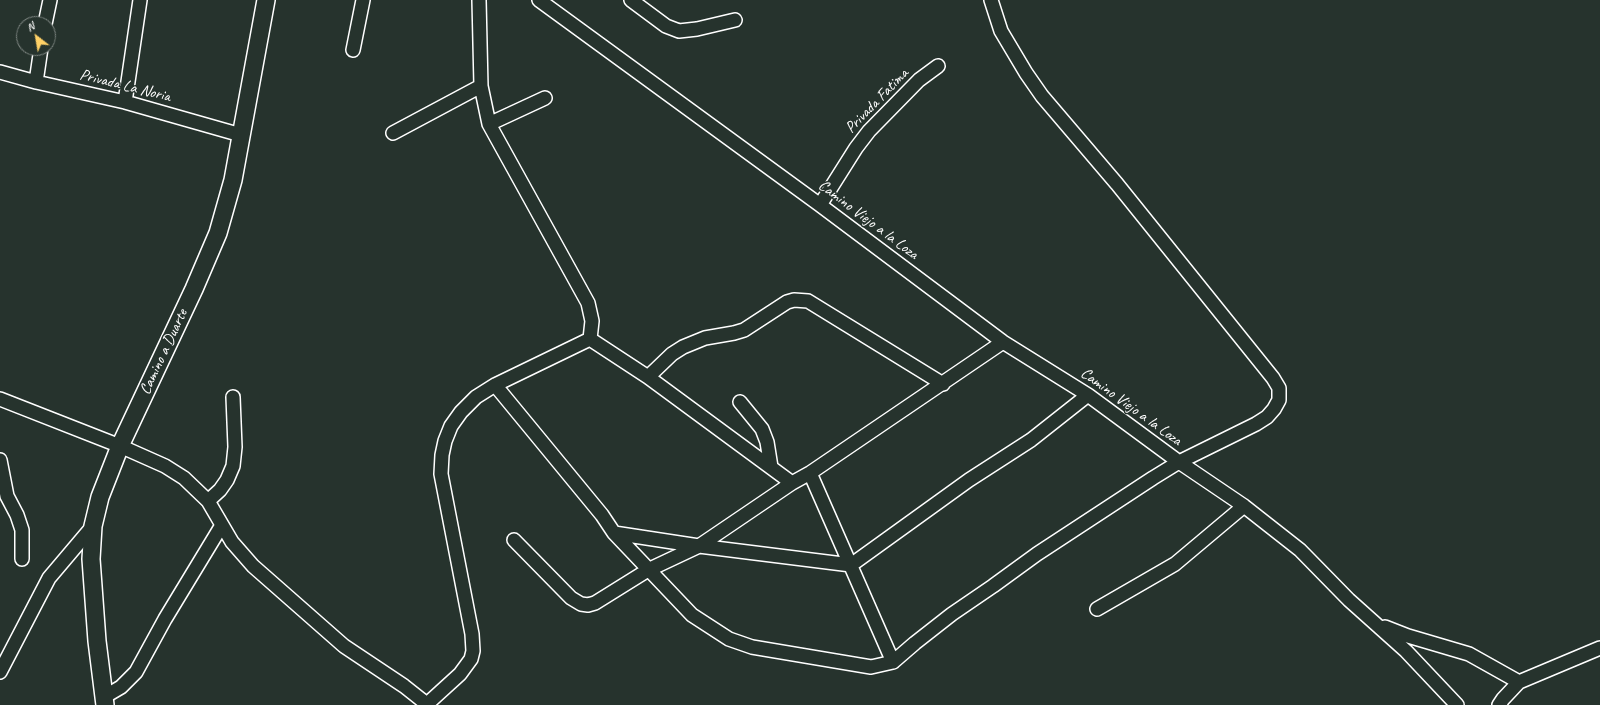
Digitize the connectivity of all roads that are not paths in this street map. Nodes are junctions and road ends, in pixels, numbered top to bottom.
1 (50, 0) edge
2 (140, 0) edge
3 (266, 0) edge
4 (363, 0) edge
5 (479, 0) edge
6 (539, 0) edge
7 (631, 0) edge
8 (991, 0) edge
9 (47, 16) edge
10 (735, 20) dead end
11 (353, 50) dead end
12 (40, 56) edge
13 (938, 66) dead end
14 (0, 72) edge
15 (36, 82) junction
16 (481, 86) junction
17 (545, 98) dead end
18 (125, 102) junction
19 (489, 124) junction
20 (393, 133) dead end
21 (241, 135) junction
22 (820, 205) junction
23 (590, 339) junction
24 (1003, 342) junction
25 (648, 377) junction
26 (943, 384) junction
27 (494, 385) junction
28 (1088, 395) junction
29 (233, 397) dead end
30 (0, 399) edge
31 (740, 402) dead end
32 (120, 446) junction
33 (0, 460) edge
34 (1179, 462) junction
35 (771, 467) junction
36 (810, 473) junction
37 (792, 483) junction
38 (208, 501) junction
39 (1244, 506) junction
40 (222, 525) junction
41 (93, 526) junction
42 (614, 533) junction
43 (514, 540) dead end
44 (699, 546) junction
45 (22, 559) dead end
46 (851, 565) junction
47 (648, 570) junction
48 (1097, 609) dead end
49 (1378, 624) junction
50 (1600, 648) edge
51 (893, 662) junction
52 (0, 672) edge
53 (1519, 682) junction
54 (105, 701) edge
55 (427, 705) edge
56 (1457, 705) edge
57 (1500, 705) edge

1 - 9 street
2 - 18 street
3 - 21 street, Camino a Duarte
4 - 11 street
5 - 16 street
6 - 22 street, Camino Viejo a la Loza
7 - 10 street
8 - 34 street
12 - 15 street
13 - 22 street, Privada Fatima
14 - 15 street, Privada La Noria
15 - 18 street, Privada La Noria
16 - 19 street
16 - 20 street
17 - 19 street
18 - 21 street, Privada La Noria
19 - 23 street
21 - 32 street, Camino a Duarte
22 - 24 street, Camino Viejo a la Loza
23 - 25 street
23 - 27 street
24 - 26 street
24 - 28 street, Camino Viejo a la Loza
25 - 26 street
25 - 35 street
26 - 36 street
27 - 42 street
27 - 55 street
28 - 34 street, Camino Viejo a la Loza
28 - 46 street
29 - 38 street
30 - 32 street
31 - 35 street
32 - 38 street
32 - 41 street, Camino a Duarte
33 - 45 street
34 - 39 street, Camino Viejo a la Loza
34 - 51 street
35 - 37 street
36 - 37 street
36 - 46 street
37 - 44 street
38 - 40 street
39 - 48 street
39 - 49 street, Camino Viejo a la Loza
40 - 54 street
40 - 55 street
41 - 52 street
41 - 54 street, Camino a Duarte
42 - 44 street
42 - 47 street
43 - 47 street
44 - 46 street
44 - 47 street
46 - 51 street
47 - 51 street
49 - 53 street
49 - 56 street, Camino Viejo a la Loza
50 - 53 street
53 - 57 street

